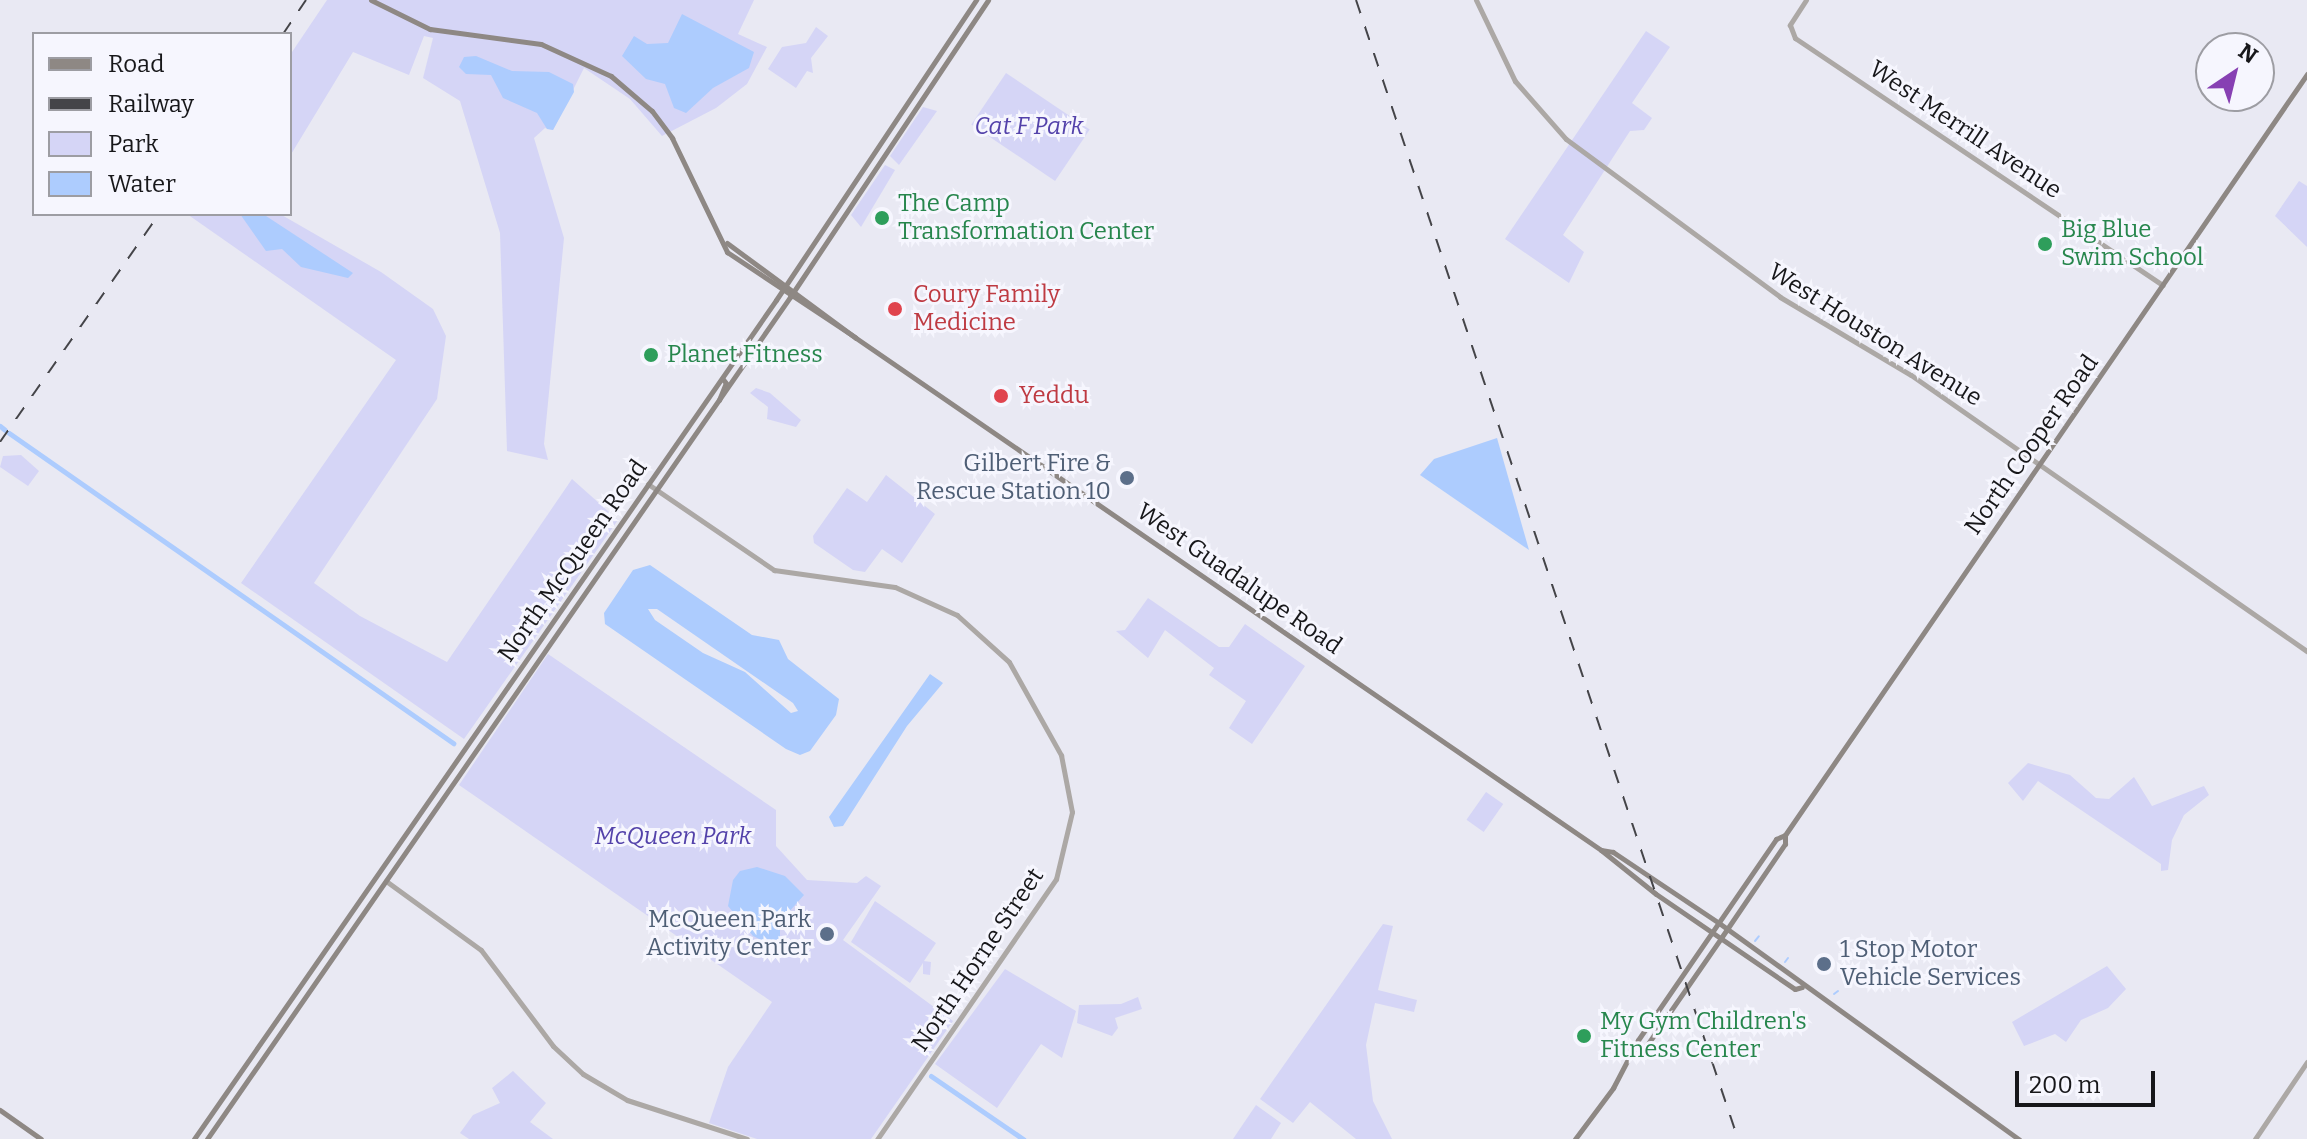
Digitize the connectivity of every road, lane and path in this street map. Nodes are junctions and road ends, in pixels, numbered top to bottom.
1 (371, 0) edge
2 (976, 0) edge
3 (988, 0) edge
4 (1476, 0) edge
5 (1806, 0) edge
6 (2307, 74) edge
7 (860, 175) junction
8 (868, 181) junction
9 (2163, 285) junction
10 (784, 288) junction
11 (795, 291) junction
12 (790, 297) junction
13 (856, 338) junction
14 (722, 378) junction
15 (719, 401) junction
16 (2041, 464) junction
17 (648, 484) junction
18 (657, 491) junction
19 (2307, 651) edge
20 (526, 660) junction
21 (535, 666) junction
22 (463, 747) junction
23 (472, 753) junction
24 (1785, 835) junction
25 (1601, 850) junction
26 (386, 881) junction
27 (1719, 923) junction
28 (1727, 930) junction
29 (1712, 932) junction
30 (1721, 938) junction
31 (1802, 987) junction
32 (1634, 1054) junction
33 (2307, 1062) edge
34 (224, 1095) junction
35 (233, 1101) junction
36 (0, 1110) edge
37 (41, 1139) edge
38 (194, 1139) edge
39 (207, 1139) edge
40 (747, 1139) edge
41 (877, 1139) edge
42 (1575, 1139) edge
43 (2019, 1139) edge
44 (2255, 1139) edge

1 - 10 main road, West Guadalupe Road
2 - 7 main road, North McQueen Road
3 - 8 main road, North McQueen Road
4 - 16 street, West Houston Avenue
5 - 9 street, West Merrill Avenue
6 - 9 main road, North Cooper Road
7 - 8 main road
7 - 10 main road, North McQueen Road
8 - 11 main road, North McQueen Road
9 - 16 main road, North Cooper Road
10 - 11 main road, West Guadalupe Road
10 - 12 main road, West Guadalupe Road
10 - 14 main road, North McQueen Road
11 - 12 main road, North McQueen Road
11 - 13 main road, West Guadalupe Road
12 - 13 main road, West Guadalupe Road
12 - 15 main road, North McQueen Road
13 - 25 main road, West Guadalupe Road
14 - 15 main road
14 - 17 main road, North McQueen Road
15 - 18 main road, North McQueen Road
16 - 19 street, West Houston Avenue
16 - 24 main road, North Cooper Road
17 - 18 street, North Horne Street
17 - 20 main road, North McQueen Road
18 - 21 main road, North McQueen Road
18 - 41 street, North Horne Street
20 - 21 main road
20 - 22 main road, North McQueen Road
21 - 23 main road, North McQueen Road
22 - 23 main road
22 - 34 main road, North McQueen Road
23 - 26 main road, North McQueen Road
24 - 27 main road, North Cooper Road
24 - 28 main road, North Cooper Road
25 - 27 main road, West Guadalupe Road
25 - 29 main road, West Guadalupe Road
26 - 35 main road, North McQueen Road
26 - 40 street
27 - 28 main road, West Guadalupe Road
27 - 29 main road, North Cooper Road
28 - 30 main road, North Cooper Road
28 - 31 main road, West Guadalupe Road
29 - 30 main road, West Guadalupe Road
29 - 32 main road, North Cooper Road
30 - 31 main road, West Guadalupe Road
30 - 32 main road, North Cooper Road
31 - 43 main road, West Guadalupe Road
32 - 42 main road, North Cooper Road
33 - 44 street
34 - 35 main road
34 - 38 main road, North McQueen Road
35 - 39 main road, North McQueen Road
36 - 37 main road

